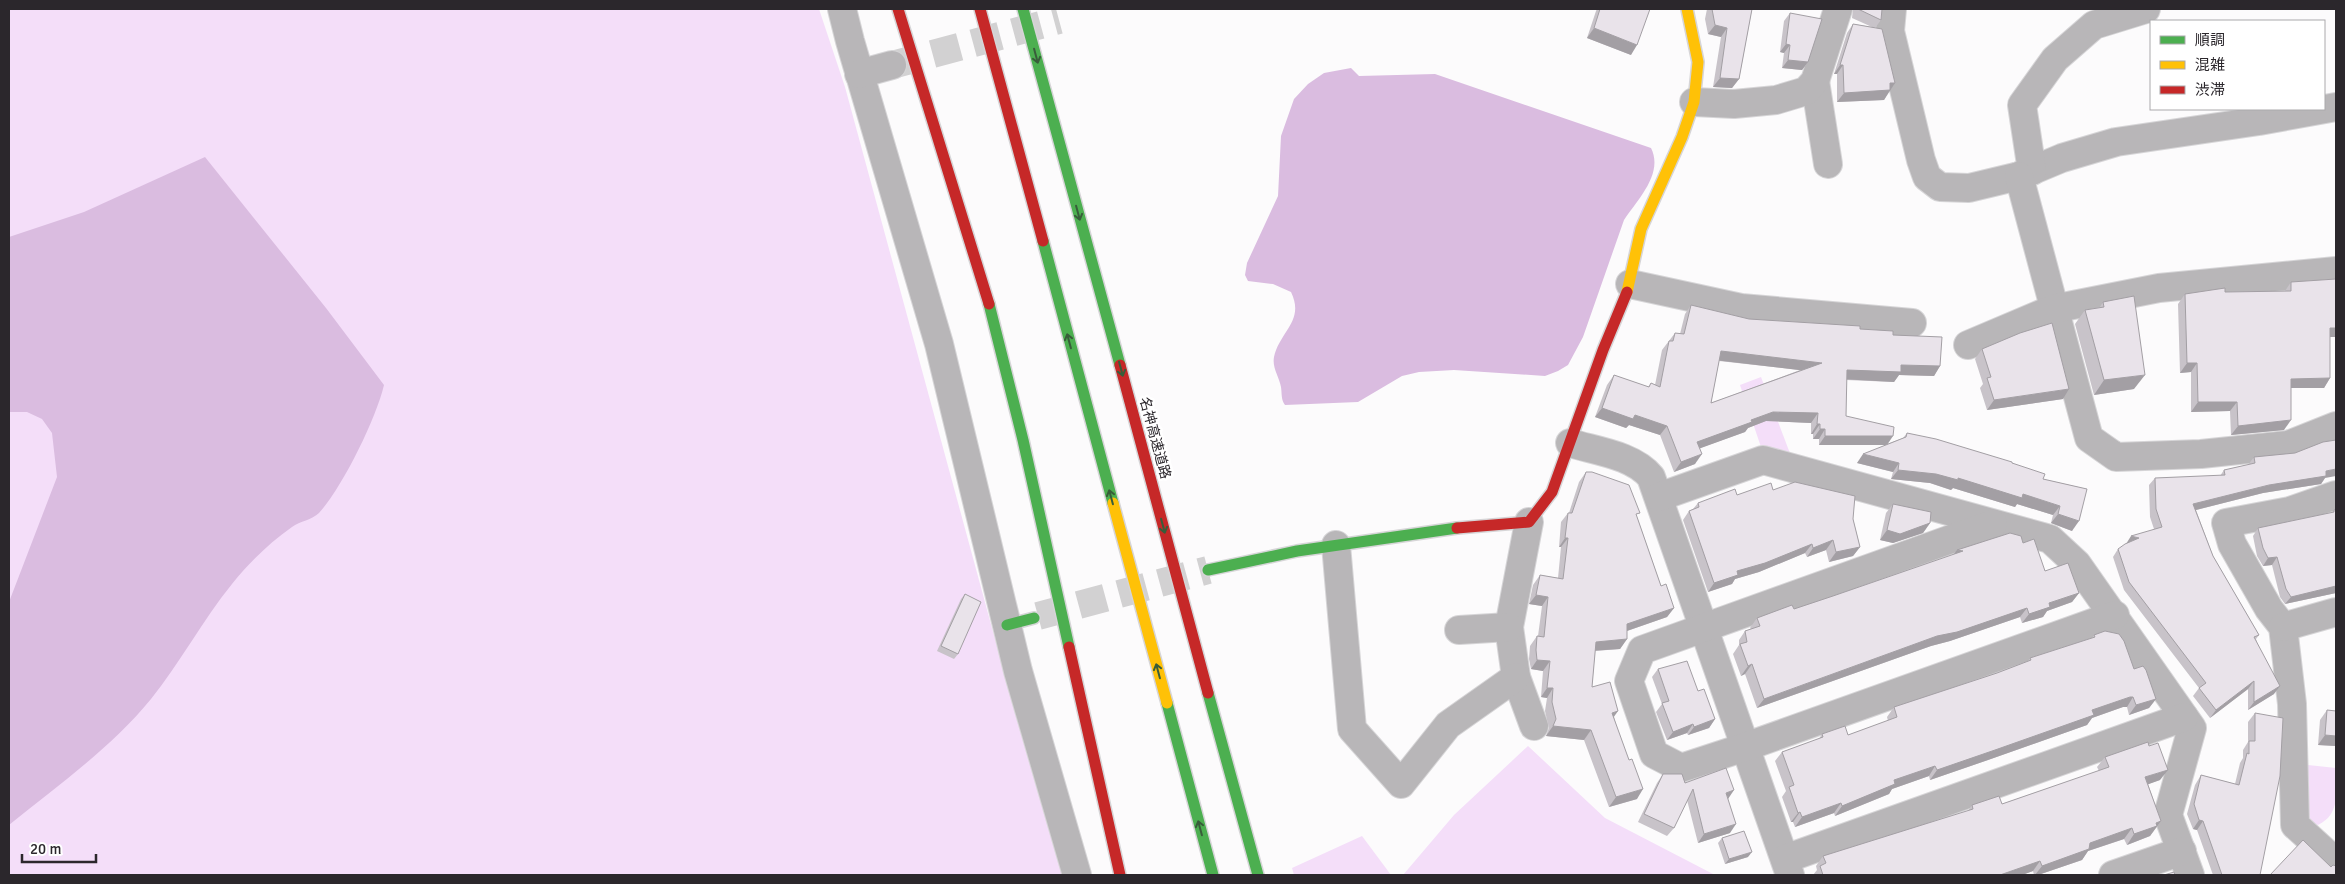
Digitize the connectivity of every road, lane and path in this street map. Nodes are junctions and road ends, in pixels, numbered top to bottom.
1 (842, 9) edge
2 (898, 9) edge
3 (980, 9) edge
4 (1023, 9) edge
5 (1687, 9) edge
6 (1838, 9) edge
7 (1892, 9) edge
8 (2146, 9) edge
9 (892, 65) tunnel mouth
10 (859, 74) junction
11 (1815, 81) junction
12 (1694, 102) junction
13 (2320, 110) edge
14 (1828, 164) dead end
15 (2026, 174) junction
16 (2336, 271) edge
17 (1630, 284) junction
18 (2054, 309) junction
19 (1912, 323) dead end
20 (1968, 345) dead end
21 (2336, 426) edge
22 (1570, 443) junction
23 (2336, 495) edge
24 (1659, 497) junction
25 (1529, 522) junction
26 (1993, 524) junction
27 (1336, 545) junction
28 (1208, 570) tunnel mouth
29 (2336, 612) edge
30 (2115, 615) junction
31 (1034, 618) tunnel mouth
32 (1007, 625) junction
33 (1509, 627) junction
34 (1703, 627) junction
35 (2283, 627) junction
36 (1460, 630) dead end
37 (1516, 677) junction
38 (2184, 717) junction
39 (1534, 726) dead end
40 (1745, 747) junction
41 (2333, 852) edge
42 (2186, 863) edge
43 (1787, 867) edge
44 (1077, 875) edge
45 (1120, 875) edge
46 (1213, 875) edge
47 (1258, 875) edge
48 (2113, 875) edge

1 - 10 street
2 - 45 main road
46 -> 3 main road
4 -> 47 main road, 名神高速道路
5 - 12 main road
6 - 11 street
7 - 15 street
8 - 15 street
9 - 10 street
10 - 32 street
11 - 12 street
11 - 14 street
12 - 17 main road
13 - 15 street
15 - 18 street
16 - 18 street
17 - 19 street
17 - 22 main road
18 - 20 street
18 - 21 street
22 - 24 street
22 - 25 main road
23 - 35 street
24 - 26 street
24 - 34 street
25 - 27 main road
25 - 33 street
26 - 30 street
26 - 34 street
27 - 28 main road
27 - 37 street
29 - 35 street
30 - 38 street
30 - 40 street
31 - 32 main road
32 - 44 street
33 - 36 street
33 - 37 street
34 - 40 street
34 - 40 street
35 - 41 street
37 - 39 street
38 - 42 street
38 - 43 street
40 - 43 street
42 - 48 street

